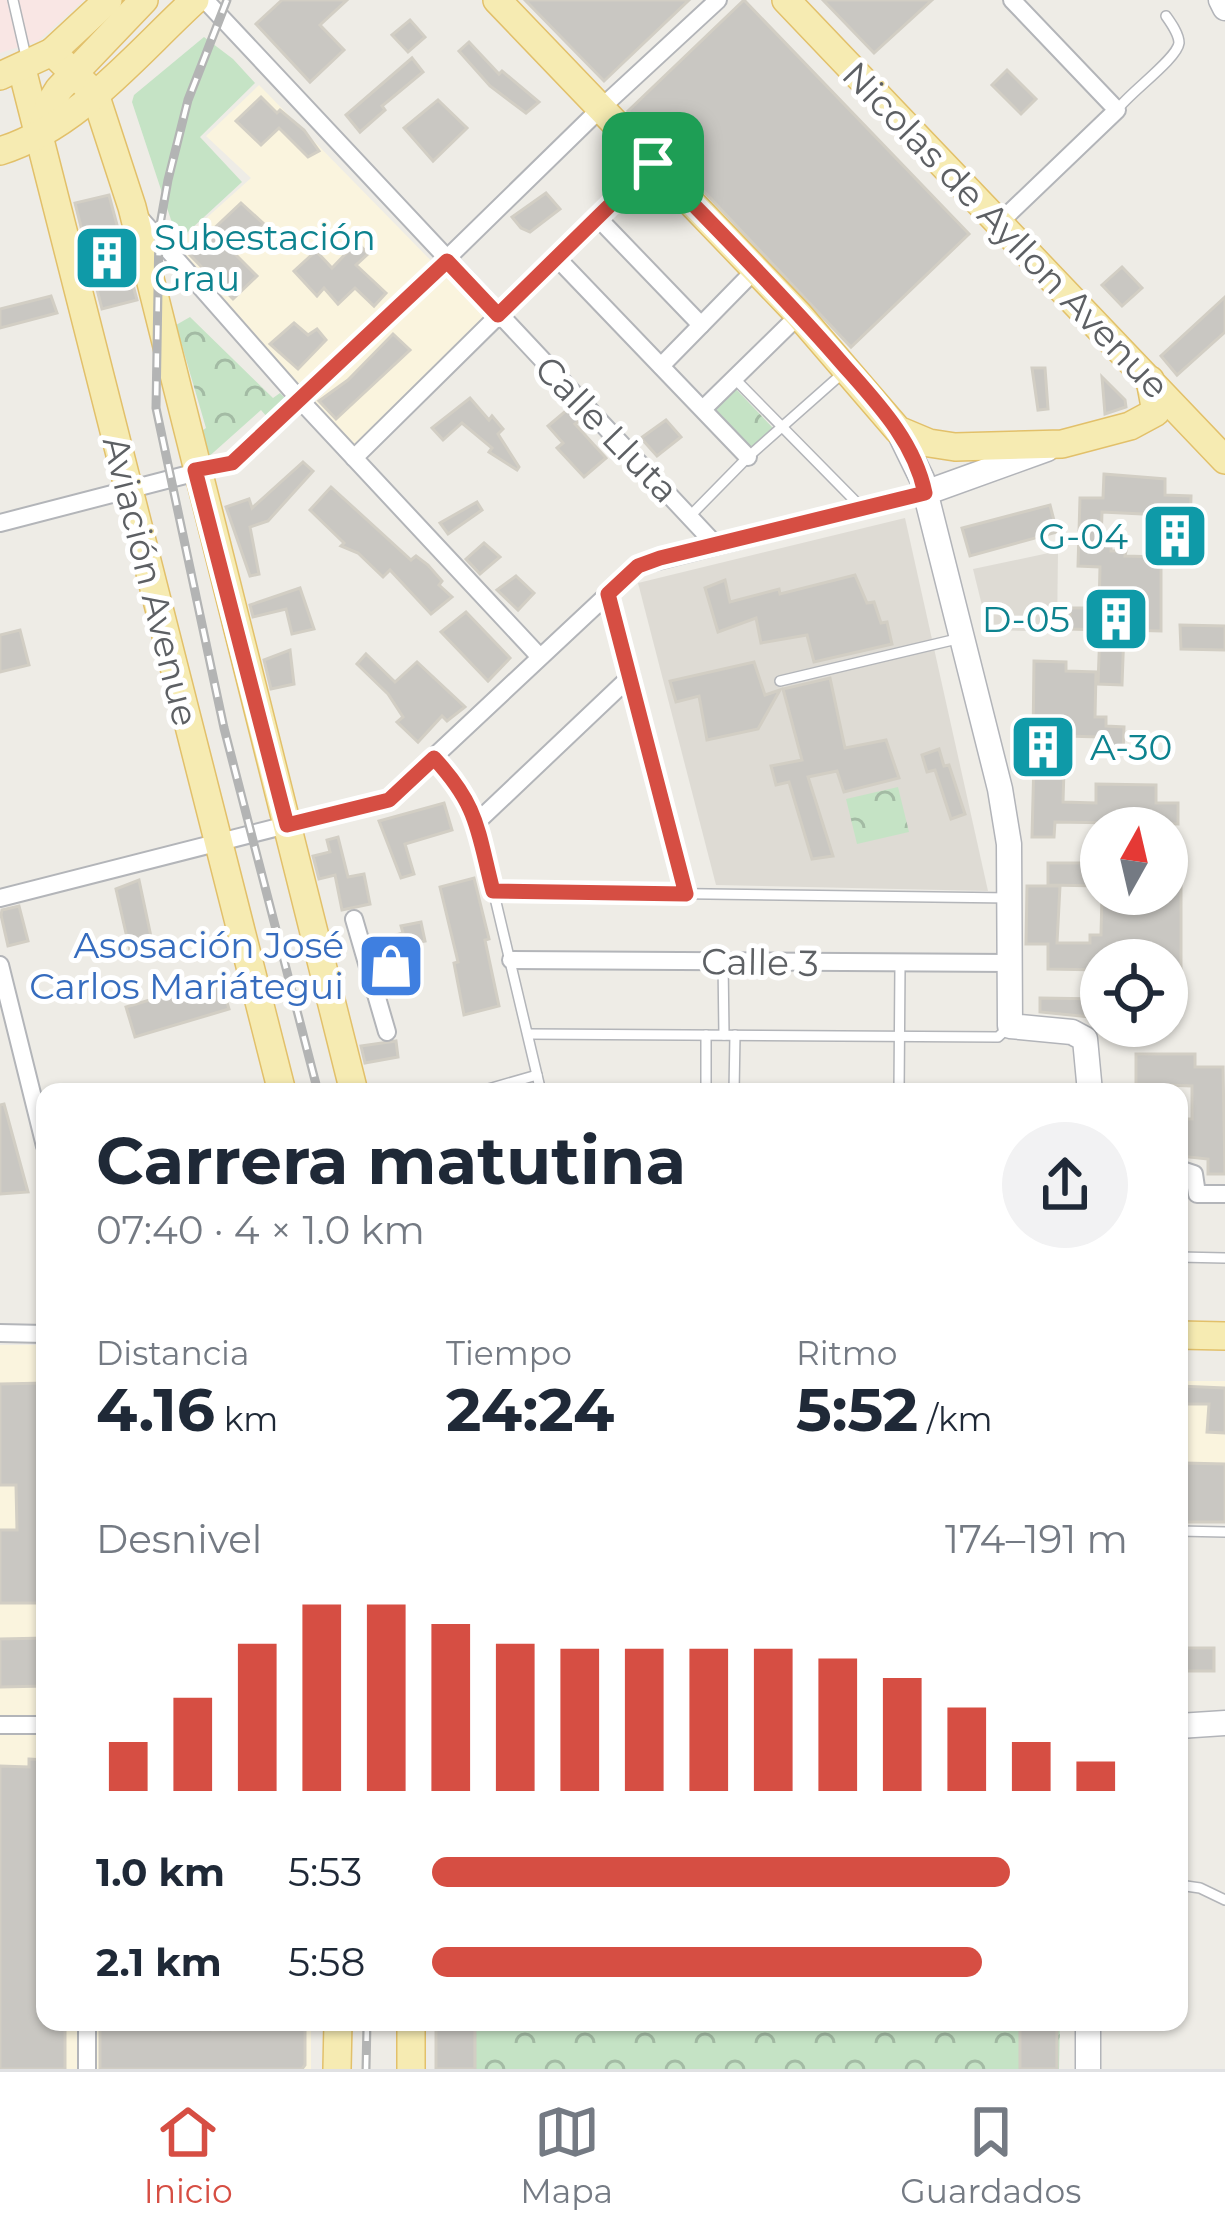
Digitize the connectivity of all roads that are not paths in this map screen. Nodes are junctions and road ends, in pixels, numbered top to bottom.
1 (13, 0) edge
2 (108, 0) edge
3 (144, 0) edge
4 (195, 0) edge
5 (205, 0) edge
6 (497, 0) edge
7 (718, 0) edge
8 (786, 0) edge
9 (1012, 0) edge
10 (1166, 16) dead end
11 (26, 66) edge
12 (73, 72) junction
13 (95, 94) junction
14 (601, 108) junction
15 (1118, 110) junction
16 (41, 136) junction
17 (0, 151) edge
18 (653, 163) junction
19 (132, 207) junction
20 (598, 218) junction
21 (998, 224) junction
22 (557, 258) junction
23 (447, 261) junction
24 (756, 269) junction
25 (498, 315) junction
26 (800, 315) junction
27 (701, 325) junction
28 (661, 366) junction
29 (847, 369) junction
30 (734, 378) junction
31 (1150, 380) junction
32 (302, 401) junction
33 (704, 408) junction
34 (1156, 412) junction
35 (781, 429) junction
36 (898, 430) junction
37 (1062, 444) junction
38 (748, 457) junction
39 (354, 458) junction
40 (1225, 460) edge
41 (195, 470) junction
42 (1225, 485) edge
43 (129, 488) junction
44 (925, 493) junction
45 (862, 508) junction
46 (691, 516) junction
47 (0, 523) edge
48 (714, 543) junction
49 (608, 594) junction
50 (961, 638) junction
51 (539, 656) junction
52 (632, 676) junction
53 (780, 681) dead end
54 (434, 758) junction
55 (477, 822) junction
56 (287, 825) junction
57 (216, 841) junction
58 (493, 891) junction
59 (686, 894) junction
60 (0, 898) edge
61 (1010, 898) junction
62 (354, 919) dead end
63 (511, 960) junction
64 (723, 961) junction
65 (1010, 963) junction
66 (0, 965) edge
67 (900, 965) junction
68 (1010, 1026) junction
69 (388, 1032) dead end
70 (528, 1034) junction
71 (706, 1035) junction
72 (729, 1035) junction
73 (900, 1036) junction
74 (537, 1076) junction
75 (280, 1083) edge
76 (352, 1083) edge
77 (511, 1083) edge
78 (539, 1083) edge
79 (706, 1083) edge
80 (733, 1083) edge
81 (899, 1083) edge
82 (1089, 1083) edge
83 (36, 1110) edge
84 (1188, 1172) edge
85 (1225, 1194) edge
86 (1188, 1257) edge
87 (1225, 1258) edge
88 (0, 1333) edge
89 (36, 1334) edge
90 (1188, 1335) edge
91 (1225, 1336) edge
92 (1188, 1532) edge
93 (1225, 1532) edge
94 (1225, 1723) edge
95 (0, 1725) edge
96 (36, 1725) edge
97 (1188, 1725) edge
98 (1188, 1886) edge
99 (1225, 1900) edge
100 (87, 2031) edge
101 (338, 2031) edge
102 (411, 2031) edge
103 (1088, 2031) edge
104 (87, 2069) edge
105 (337, 2069) edge
106 (411, 2069) edge
107 (1088, 2069) edge

1 - 11 lane
2 - 11 main road
3 - 12 main road
4 - 13 main road
5 - 23 street, Calle Lluta
6 - 14 main road
7 - 14 street
8 - 21 main road, Nicolas de Ayllon Avenue
9 - 15 street
10 - 15 lane
11 - 12 main road
11 - 16 main road, Aviación Avenue
12 - 13 main road
12 - 16 main road
13 - 16 main road
13 - 19 main road, Aviación Avenue
14 - 18 main road
14 - 23 street
15 - 21 street
16 - 17 main road
16 - 43 main road, Aviación Avenue
18 - 20 street
18 - 24 main road
19 - 32 street
19 - 41 main road, Aviación Avenue
20 - 22 street
20 - 27 street
21 - 31 main road, Nicolas de Ayllon Avenue
22 - 25 street
22 - 28 street
23 - 25 street, Calle Lluta
23 - 32 street
24 - 26 main road
24 - 27 street
25 - 39 street
25 - 46 street, Calle Lluta
26 - 29 main road
26 - 30 street
27 - 28 street
28 - 33 street
29 - 35 lane
29 - 36 main road
30 - 33 street
30 - 35 lane
31 - 34 main road
31 - 40 main road, Nicolas de Ayllon Avenue
32 - 39 street
32 - 41 street
33 - 38 street
34 - 37 main road
34 - 42 main road, Nicolas de Ayllon Avenue
35 - 38 lane
35 - 45 lane
36 - 37 main road
36 - 44 street
37 - 44 street
38 - 46 lane
39 - 51 street
41 - 43 street
41 - 56 main road, Aviación Avenue
43 - 47 street
43 - 57 main road, Aviación Avenue
44 - 45 street
44 - 50 street
45 - 48 street
46 - 48 street, Calle Lluta
48 - 49 street
49 - 51 street
49 - 52 street
50 - 53 lane
50 - 61 street
51 - 54 street
52 - 55 street
52 - 59 street
54 - 55 lane
54 - 56 street
55 - 58 lane
56 - 57 street
56 - 76 main road, Aviación Avenue
57 - 60 street
57 - 75 main road, Aviación Avenue
58 - 59 lane
58 - 63 lane
59 - 61 lane
61 - 65 street
62 - 69 street
63 - 64 street, Calle 3
63 - 70 lane
64 - 67 street, Calle 3
64 - 72 lane
65 - 67 street, Calle 3
65 - 68 street
66 - 83 street
67 - 73 lane
68 - 73 lane
68 - 82 street
70 - 71 lane
70 - 74 lane
71 - 72 lane
71 - 79 lane
72 - 73 lane
72 - 80 lane
73 - 81 lane
74 - 77 lane
74 - 78 lane
84 - 85 street
86 - 87 lane
88 - 89 street
90 - 91 main road
92 - 93 lane
94 - 97 street
95 - 96 street
98 - 99 lane
100 - 104 street
101 - 105 main road
102 - 106 main road
103 - 107 street

